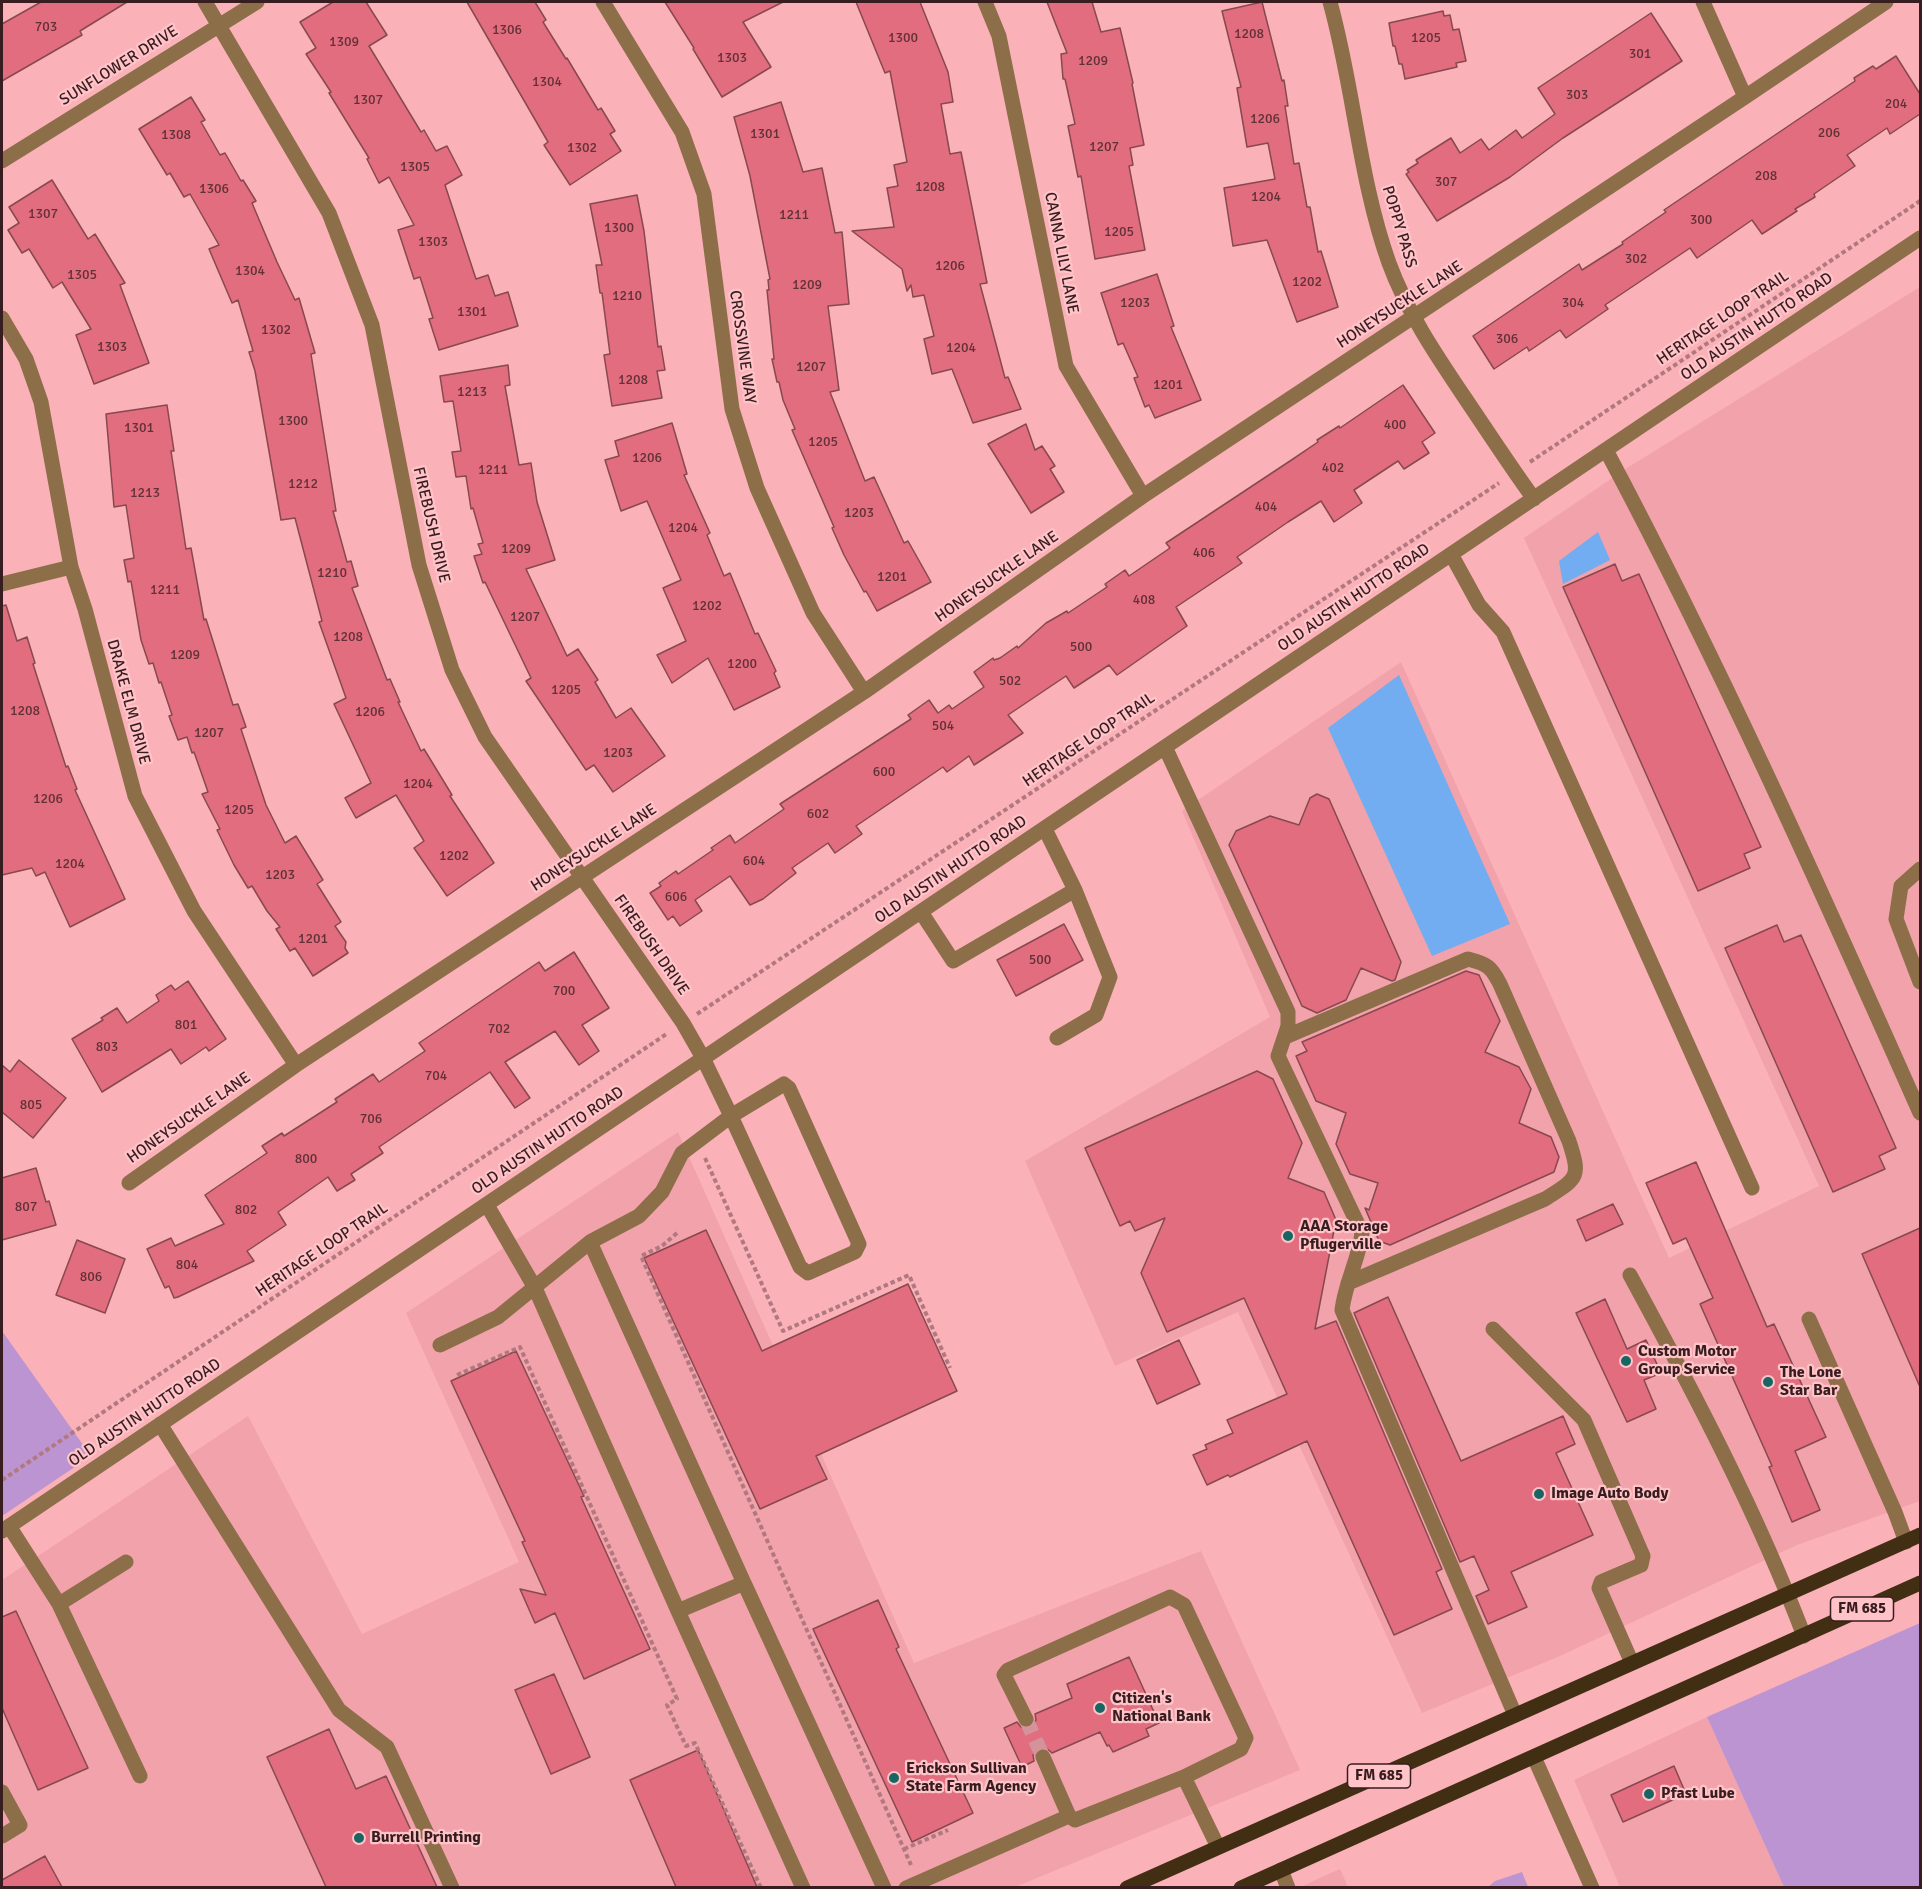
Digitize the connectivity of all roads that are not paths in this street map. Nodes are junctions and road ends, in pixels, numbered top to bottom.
1 (205, 2) edge
2 (257, 2) edge
3 (603, 2) edge
4 (985, 2) edge
5 (1330, 2) edge
6 (1703, 2) edge
7 (1886, 2) edge
8 (219, 24) junction
9 (1745, 97) junction
10 (2, 161) edge
11 (1920, 238) edge
12 (1414, 317) junction
13 (2, 318) edge
14 (1606, 450) junction
15 (1143, 496) junction
16 (1534, 499) junction
17 (1451, 554) junction
18 (71, 567) junction
19 (2, 584) edge
20 (864, 692) junction
21 (1166, 747) junction
22 (1045, 829) junction
23 (1920, 869) edge
24 (581, 877) junction
25 (1075, 890) junction
26 (921, 912) junction
27 (1920, 982) edge
28 (1285, 1036) junction
29 (1057, 1038) dead end
30 (703, 1058) junction
31 (296, 1065) junction
32 (1920, 1113) edge
33 (731, 1116) junction
34 (129, 1183) dead end
35 (1752, 1188) dead end
36 (487, 1204) junction
37 (590, 1242) junction
38 (1630, 1275) dead end
39 (1348, 1283) junction
40 (535, 1288) junction
41 (1809, 1319) dead end
42 (1493, 1329) dead end
43 (440, 1345) dead end
44 (160, 1424) junction
45 (5, 1528) edge
46 (1913, 1538) edge
47 (126, 1562) dead end
48 (744, 1583) junction
49 (1920, 1583) edge
50 (1788, 1594) junction
51 (59, 1605) junction
52 (678, 1611) junction
53 (1804, 1636) junction
54 (1632, 1663) junction
55 (1515, 1715) junction
56 (1026, 1719) tunnel mouth
57 (1043, 1757) tunnel mouth
58 (1534, 1757) junction
59 (141, 1776) dead end
60 (1184, 1777) junction
61 (2, 1792) edge
62 (1069, 1816) junction
63 (2, 1836) edge
64 (1218, 1847) junction
65 (1281, 1870) junction
66 (452, 1887) edge
67 (803, 1887) edge
68 (884, 1887) edge
69 (906, 1887) edge
70 (1126, 1887) edge
71 (1241, 1887) edge
72 (1288, 1887) edge
73 (1592, 1887) edge

1 - 8 street, FIREBUSH DRIVE
2 - 8 street, SUNFLOWER DRIVE
3 - 20 street, CROSSVINE WAY
4 - 15 street, CANNA LILY LANE
5 - 12 street, POPPY PASS
6 - 9 street
7 - 9 street, HONEYSUCKLE LANE
8 - 10 street, SUNFLOWER DRIVE
8 - 24 street, FIREBUSH DRIVE
9 - 12 street, HONEYSUCKLE LANE
11 - 14 street, OLD AUSTIN HUTTO ROAD
12 - 15 street, HONEYSUCKLE LANE
12 - 16 street, POPPY PASS
13 - 18 street, DRAKE ELM DRIVE
14 - 16 street, OLD AUSTIN HUTTO ROAD
14 - 32 street
15 - 20 street, HONEYSUCKLE LANE
16 - 17 street, OLD AUSTIN HUTTO ROAD
17 - 21 street, OLD AUSTIN HUTTO ROAD
17 - 35 street
18 - 19 street
18 - 31 street, DRAKE ELM DRIVE
20 - 24 street, HONEYSUCKLE LANE
21 - 22 street, OLD AUSTIN HUTTO ROAD
21 - 28 street
22 - 25 street
22 - 26 street, OLD AUSTIN HUTTO ROAD
23 - 27 street
24 - 30 street, FIREBUSH DRIVE
24 - 31 street, HONEYSUCKLE LANE
25 - 26 street
25 - 29 street
26 - 30 street, OLD AUSTIN HUTTO ROAD
28 - 39 street
28 - 39 street
30 - 33 street, FIREBUSH DRIVE
30 - 36 street, OLD AUSTIN HUTTO ROAD
31 - 34 street, HONEYSUCKLE LANE
33 - 33 street
33 - 37 street
36 - 40 street
36 - 44 street, OLD AUSTIN HUTTO ROAD
37 - 40 street
37 - 48 street
38 - 50 street
39 - 55 street
40 - 43 street
40 - 52 street
41 - 46 street
42 - 54 street
44 - 45 street, OLD AUSTIN HUTTO ROAD
44 - 66 street
45 - 51 street
46 - 50 main road, FM 685
47 - 51 street
48 - 52 street
48 - 68 street
49 - 53 main road, FM 685
50 - 53 street
50 - 54 main road, FM 685
51 - 59 street
52 - 67 street
53 - 58 main road, FM 685
54 - 55 main road, FM 685
55 - 64 main road, FM 685
56 - 60 street
57 - 62 street
58 - 65 main road, FM 685
58 - 73 street
60 - 62 street
60 - 64 street
61 - 63 street
62 - 69 street
64 - 70 main road, FM 685
65 - 71 main road, FM 685
65 - 72 street

